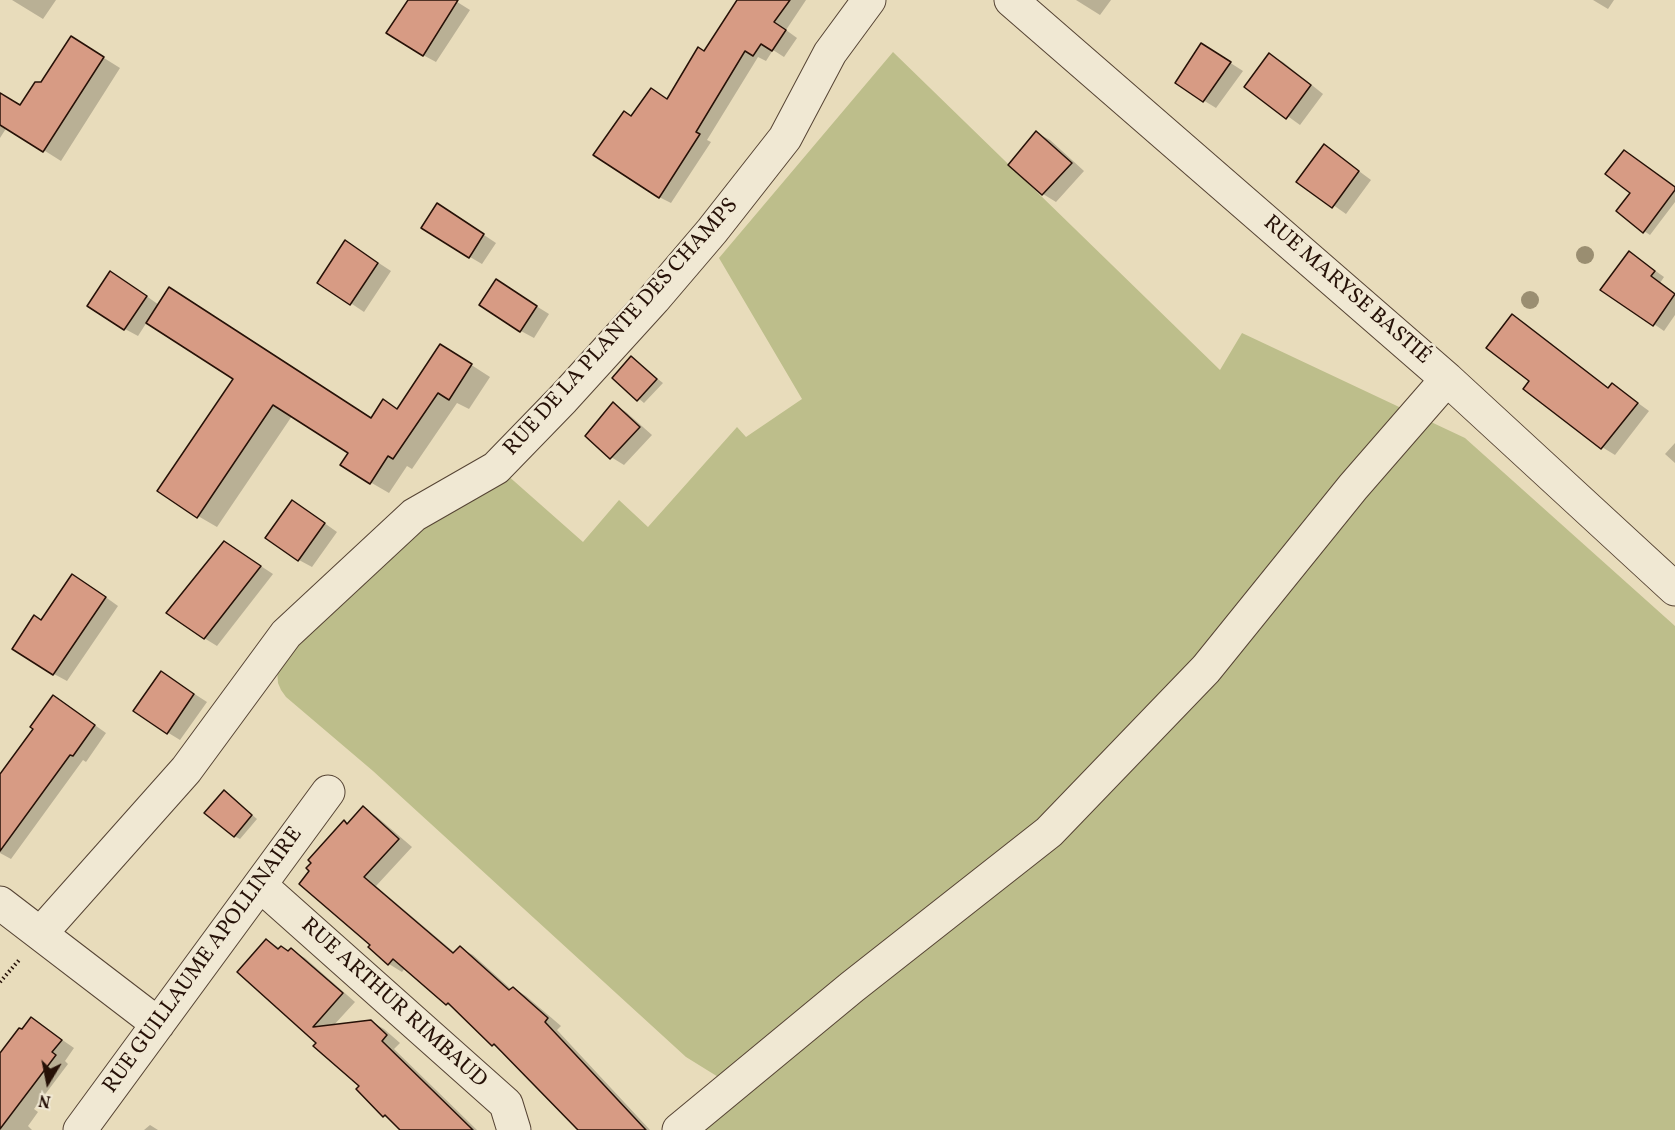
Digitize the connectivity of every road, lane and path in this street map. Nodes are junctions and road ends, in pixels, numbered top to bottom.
1 (869, 0) edge
2 (1011, 0) edge
3 (1447, 379) junction
4 (1675, 589) edge
5 (328, 792) dead end
6 (260, 885) junction
7 (0, 903) edge
8 (41, 933) junction
9 (158, 1024) junction
10 (80, 1130) edge
11 (514, 1130) edge
12 (679, 1130) edge

1 - 8 street, RUE DE LA PLANTE DES CHAMPS
2 - 3 street, RUE MARYSE BASTIÉ
3 - 4 street, RUE MARYSE BASTIÉ
3 - 12 street
5 - 6 street, RUE GUILLAUME APOLLINAIRE
6 - 9 street, RUE GUILLAUME APOLLINAIRE
6 - 11 street, RUE ARTHUR RIMBAUD
7 - 8 street
8 - 9 street
9 - 10 street, RUE GUILLAUME APOLLINAIRE

